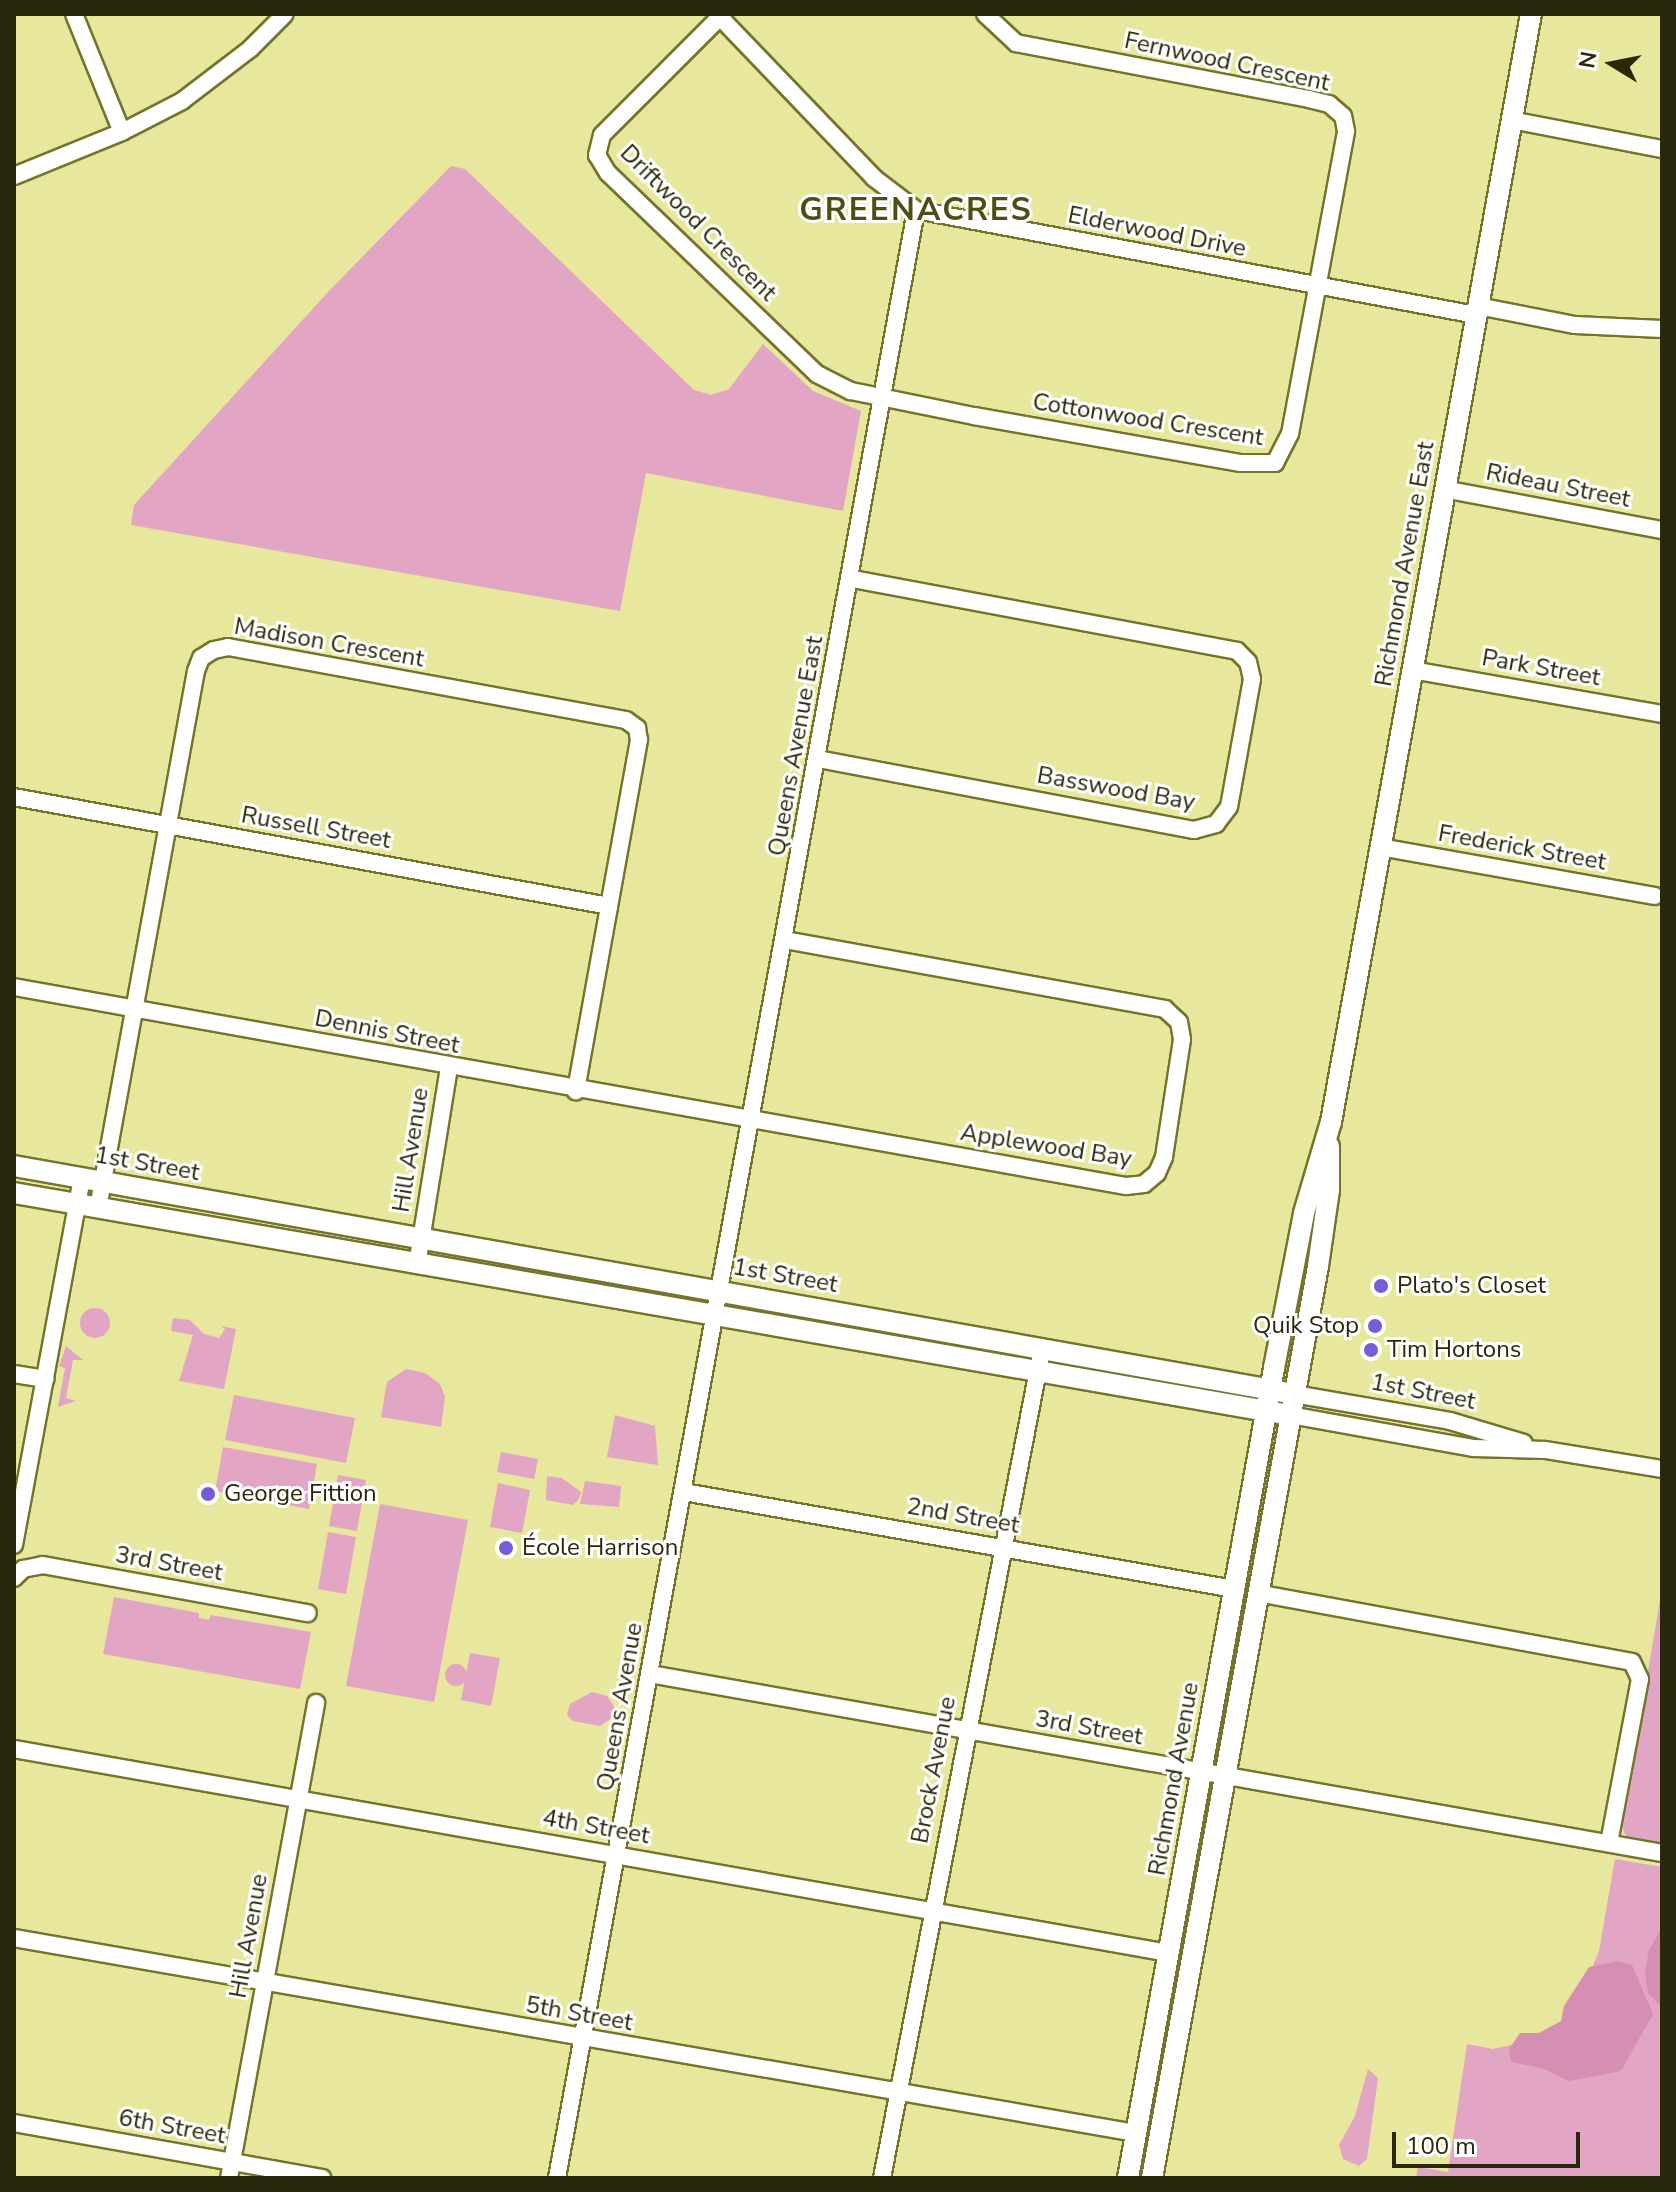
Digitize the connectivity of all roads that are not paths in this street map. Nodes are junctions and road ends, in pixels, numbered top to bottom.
1 (74, 14) edge
2 (285, 14) edge
3 (985, 14) edge
4 (1531, 14) edge
5 (720, 15) edge
6 (1511, 120) junction
7 (122, 132) junction
8 (1662, 149) edge
9 (14, 176) edge
10 (916, 210) junction
11 (1317, 287) junction
12 (1477, 310) junction
13 (1662, 329) edge
14 (882, 398) junction
15 (1444, 489) junction
16 (1662, 530) edge
17 (851, 579) junction
18 (1412, 670) junction
19 (1662, 714) edge
20 (818, 759) junction
21 (14, 797) edge
22 (167, 825) junction
23 (1380, 847) junction
24 (1655, 896) dead end
25 (609, 906) junction
26 (785, 940) junction
27 (14, 987) edge
28 (134, 1008) junction
29 (449, 1068) junction
30 (576, 1091) junction
31 (752, 1120) junction
32 (1331, 1122) junction
33 (14, 1166) edge
34 (82, 1179) junction
35 (103, 1182) junction
36 (14, 1193) edge
37 (88, 1206) junction
38 (421, 1240) junction
39 (417, 1265) junction
40 (721, 1291) junction
41 (717, 1315) junction
42 (1047, 1348) junction
43 (1034, 1371) junction
44 (14, 1374) edge
45 (46, 1379) junction
46 (1270, 1390) junction
47 (1294, 1394) junction
48 (1266, 1411) junction
49 (1290, 1415) junction
50 (1545, 1450) junction
51 (1662, 1469) edge
52 (684, 1492) junction
53 (14, 1545) edge
54 (1002, 1548) junction
55 (18, 1573) edge
56 (1234, 1589) junction
57 (1257, 1593) junction
58 (308, 1613) dead end
59 (650, 1674) junction
60 (316, 1703) dead end
61 (967, 1730) junction
62 (14, 1749) edge
63 (1202, 1772) junction
64 (1225, 1776) junction
65 (296, 1799) junction
66 (1609, 1843) junction
67 (1662, 1853) edge
68 (618, 1855) junction
69 (931, 1914) junction
70 (14, 1938) edge
71 (1169, 1953) junction
72 (266, 1982) junction
73 (581, 2039) junction
74 (898, 2095) junction
75 (14, 2123) edge
76 (1136, 2133) junction
77 (231, 2170) edge
78 (322, 2178) edge
79 (557, 2178) edge
80 (882, 2178) edge
81 (1128, 2178) edge
82 (1152, 2178) edge

1 - 7 street
2 - 7 street
3 - 11 street, Fernwood Crescent
4 - 6 main road, Richmond Avenue East
5 - 10 street, Elderwood Drive
5 - 14 street, Driftwood Crescent
6 - 8 street
6 - 12 main road, Richmond Avenue East
7 - 9 street
10 - 11 street, Elderwood Drive
10 - 14 street, Queens Avenue East
11 - 12 street, Elderwood Drive
11 - 14 street, Cottonwood Crescent
12 - 13 street, Elderwood Drive
12 - 15 main road, Richmond Avenue East
14 - 17 street, Queens Avenue East
15 - 16 street, Rideau Street
15 - 18 main road, Richmond Avenue East
17 - 20 street, Queens Avenue East
17 - 20 street, Basswood Bay
18 - 19 street, Park Street
18 - 23 main road, Richmond Avenue East
20 - 26 street, Queens Avenue East
21 - 22 street, Russell Street
22 - 25 street, Russell Street
22 - 25 street, Madison Crescent
22 - 28 street, Madison Crescent
23 - 24 street, Frederick Street
23 - 32 main road, Richmond Avenue East
25 - 30 street, Madison Crescent
26 - 31 street, Queens Avenue East
26 - 31 street, Applewood Bay
27 - 28 street, Dennis Street
28 - 29 street, Dennis Street
28 - 35 street, Madison Crescent
29 - 30 street, Dennis Street
29 - 38 street, Hill Avenue
30 - 31 street, Dennis Street
31 - 40 street, Queens Avenue East
32 - 46 main road, Richmond Avenue East
32 - 47 main road, Richmond Avenue East
33 - 34 main road, 1st Street
34 - 35 main road, 1st Street
34 - 37 street
35 - 37 street, Madison Crescent
35 - 38 main road, 1st Street
36 - 37 main road, 1st Street
37 - 39 main road, 1st Street
37 - 45 street
38 - 39 street, Hill Avenue
38 - 40 main road, 1st Street
39 - 41 main road, 1st Street
40 - 41 street, Queens Avenue
40 - 42 main road, 1st Street
41 - 43 main road, 1st Street
41 - 52 street, Queens Avenue
42 - 43 street, Brock Avenue
42 - 46 main road, 1st Street
43 - 48 main road, 1st Street
43 - 54 street, Brock Avenue
44 - 45 street
45 - 53 street
46 - 47 main road, 1st Street
46 - 48 main road, Richmond Avenue
47 - 49 main road, Richmond Avenue
47 - 50 street, 1st Street
48 - 49 main road, 1st Street
48 - 56 main road, Richmond Avenue
49 - 50 street, 1st Street
49 - 57 main road, Richmond Avenue
50 - 51 street, 1st Street
52 - 54 street, 2nd Street
52 - 59 street, Queens Avenue
54 - 56 street, 2nd Street
54 - 61 street, Brock Avenue
55 - 58 street, 3rd Street
56 - 63 main road, Richmond Avenue
57 - 64 main road, Richmond Avenue
57 - 66 street
59 - 61 street, 3rd Street
59 - 68 street, Queens Avenue
60 - 65 street, Hill Avenue
61 - 63 street, 3rd Street
61 - 69 street, Brock Avenue
62 - 65 street, 4th Street
63 - 64 street, 3rd Street
63 - 71 main road, Richmond Avenue
64 - 66 street, 3rd Street
64 - 82 main road, Richmond Avenue
65 - 68 street, 4th Street
65 - 72 street, Hill Avenue
66 - 67 street, 3rd Street
68 - 69 street, 4th Street
68 - 73 street, Queens Avenue
69 - 71 street, 4th Street
69 - 74 street, Brock Avenue
70 - 72 street, 5th Street
71 - 76 main road, Richmond Avenue
72 - 73 street, 5th Street
72 - 77 street, Hill Avenue
73 - 74 street, 5th Street
73 - 79 street, Queens Avenue
74 - 76 street, 5th Street
74 - 80 street, Brock Avenue
75 - 77 street, 6th Street
76 - 81 main road, Richmond Avenue
77 - 78 street, 6th Street

